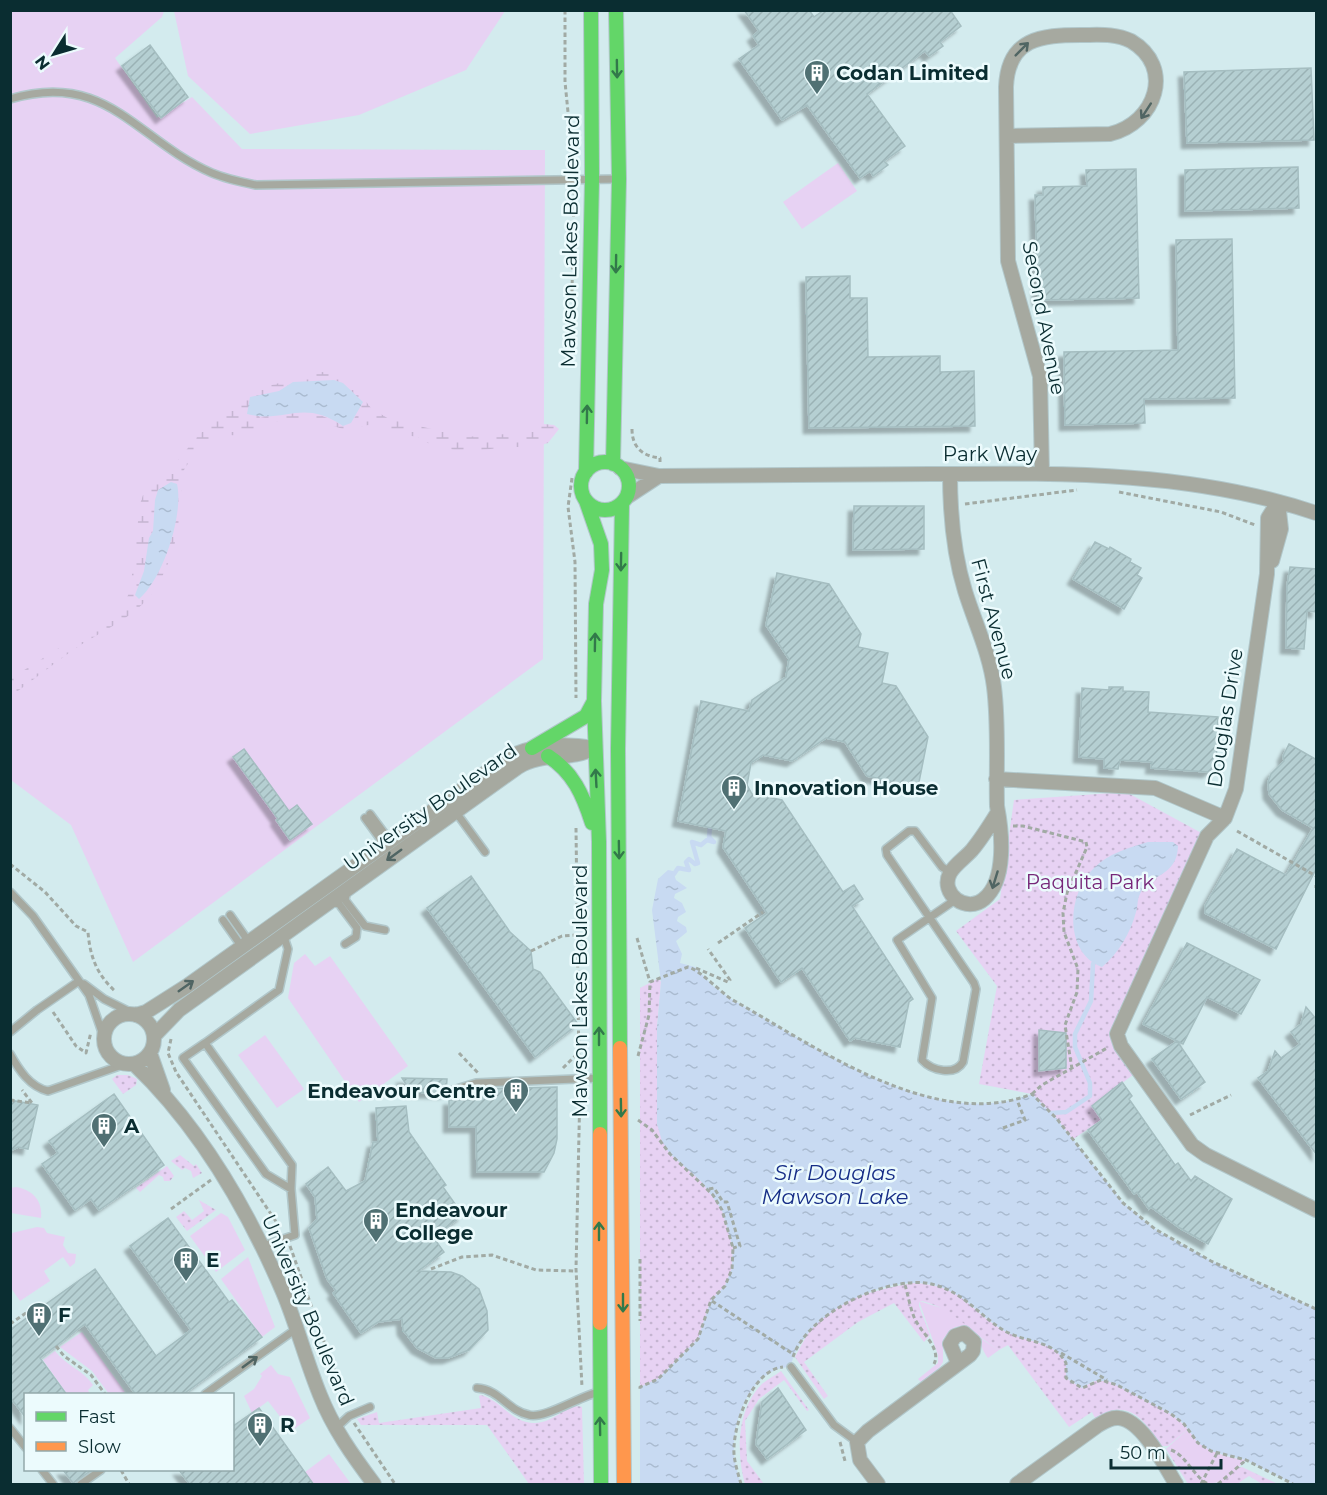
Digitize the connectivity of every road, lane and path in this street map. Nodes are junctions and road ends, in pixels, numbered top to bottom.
1 (591, 10) edge
2 (616, 10) edge
3 (10, 99) edge
4 (1008, 136) junction
5 (592, 179) junction
6 (618, 179) junction
7 (617, 466) junction
8 (586, 472) junction
9 (1042, 473) junction
10 (951, 474) junction
11 (659, 476) junction
12 (1085, 489) dead end
13 (1108, 490) dead end
14 (624, 500) junction
15 (586, 501) junction
16 (1278, 502) junction
17 (961, 504) dead end
18 (1317, 513) edge
19 (1260, 526) dead end
20 (576, 699) dead end
21 (594, 701) junction
22 (573, 706) dead end
23 (532, 748) junction
24 (594, 748) junction
25 (618, 749) junction
26 (548, 756) junction
27 (996, 779) junction
28 (455, 811) junction
29 (998, 812) junction
30 (368, 816) dead end
31 (1225, 818) junction
32 (1000, 829) junction
33 (1237, 831) dead end
34 (387, 842) junction
35 (599, 842) junction
36 (485, 852) dead end
37 (10, 864) edge
38 (950, 872) junction
39 (1317, 876) edge
40 (10, 892) edge
41 (339, 897) junction
42 (955, 900) junction
43 (763, 912) dead end
44 (289, 913) junction
45 (230, 915) dead end
46 (929, 919) junction
47 (223, 920) dead end
48 (385, 930) dead end
49 (283, 934) junction
50 (577, 935) dead end
51 (718, 942) dead end
52 (246, 944) junction
53 (345, 944) dead end
54 (708, 949) dead end
55 (531, 951) dead end
56 (695, 967) junction
57 (79, 981) junction
58 (121, 996) dead end
59 (52, 1011) dead end
60 (134, 1014) junction
61 (10, 1032) edge
62 (97, 1032) junction
63 (154, 1036) junction
64 (1119, 1041) junction
65 (205, 1043) junction
66 (150, 1053) junction
67 (10, 1054) edge
68 (129, 1064) junction
69 (638, 1067) dead end
70 (1072, 1069) junction
71 (600, 1078) junction
72 (17, 1083) dead end
73 (453, 1090) dead end
74 (164, 1092) junction
75 (1032, 1094) junction
76 (1231, 1095) dead end
77 (10, 1100) edge
78 (1017, 1100) junction
79 (638, 1111) dead end
80 (1190, 1115) dead end
81 (1003, 1128) dead end
82 (237, 1162) dead end
83 (221, 1172) junction
84 (291, 1189) junction
85 (708, 1190) junction
86 (171, 1209) dead end
87 (1317, 1209) edge
88 (263, 1246) junction
89 (733, 1248) junction
90 (430, 1269) dead end
91 (576, 1272) dead end
92 (905, 1285) junction
93 (711, 1300) junction
94 (33, 1308) dead end
95 (1317, 1309) edge
96 (10, 1324) edge
97 (296, 1329) junction
98 (56, 1346) dead end
99 (1055, 1350) junction
100 (793, 1354) junction
101 (958, 1363) dead end
102 (933, 1366) dead end
103 (791, 1367) junction
104 (1108, 1381) junction
105 (477, 1388) dead end
106 (599, 1392) junction
107 (104, 1393) edge
108 (208, 1393) edge
109 (641, 1398) dead end
110 (370, 1407) dead end
111 (10, 1428) edge
112 (336, 1428) junction
113 (844, 1434) junction
114 (857, 1442) junction
115 (24, 1446) edge
116 (1157, 1452) junction
117 (1217, 1454) junction
118 (1245, 1460) junction
119 (851, 1468) dead end
120 (43, 1471) edge
121 (100, 1471) edge
122 (122, 1471) edge
123 (1202, 1483) edge
124 (53, 1485) edge
125 (81, 1485) edge
126 (129, 1485) edge
127 (374, 1485) edge
128 (601, 1485) edge
129 (624, 1485) edge
130 (741, 1485) edge
131 (878, 1485) edge
132 (1017, 1485) edge
133 (1176, 1485) edge
134 (1208, 1485) edge
135 (1218, 1485) edge
136 (1293, 1485) edge

1 - 5 street, Mawson Lakes Boulevard
2 -> 6 street
3 - 5 lane
4 -> 4 street, Second Avenue
4 - 9 street, Second Avenue
5 - 6 lane
8 -> 5 street, Mawson Lakes Boulevard
6 -> 7 street
7 - 8 street
7 - 11 street, Park Way
7 - 14 street
8 - 15 street
9 - 10 street, Park Way
9 - 16 street, Park Way
10 - 11 street, Park Way
10 - 27 street, First Avenue
11 - 14 street
12 - 17 path
13 - 19 path
14 - 15 street
14 -> 25 street, Mawson Lakes Boulevard
21 -> 15 street, Mawson Lakes Boulevard
16 - 18 street, Park Way
16 - 31 street, Douglas Drive
20 - 22 path
21 - 23 street
21 - 24 street, Mawson Lakes Boulevard
23 - 24 street, University Boulevard
23 - 34 street, University Boulevard
24 - 25 street
24 - 26 street, University Boulevard
35 -> 24 street, Mawson Lakes Boulevard
25 -> 129 street, Mawson Lakes Boulevard
26 - 28 street, University Boulevard
26 - 35 street
27 - 29 street, First Avenue
27 - 31 street
28 - 36 lane
28 -> 41 street, University Boulevard
29 - 32 street, First Avenue
29 - 38 street
30 - 34 lane
31 - 64 street, Douglas Drive
32 -> 42 street, First Avenue
32 - 70 path
33 - 39 path
34 - 44 street, University Boulevard
71 -> 35 street, Mawson Lakes Boulevard
37 - 58 path
38 - 42 street
38 - 46 lane
40 - 57 lane
41 - 44 lane
41 - 48 lane
41 - 49 street, University Boulevard
41 - 53 lane
42 - 46 lane
43 - 51 path
44 - 52 street, University Boulevard
45 - 52 lane
46 - 46 lane
47 - 52 lane
49 - 63 street, University Boulevard
49 - 65 lane
50 - 55 path
60 -> 52 street, University Boulevard
54 - 56 path
56 - 69 path
56 - 78 path
57 - 60 lane
57 - 61 lane
57 - 62 lane
59 - 62 path
60 - 62 street
60 - 63 street
62 - 68 street
63 - 66 street
64 - 70 path
64 - 87 street
65 - 84 lane
65 - 84 lane
66 - 68 street
66 - 74 street, University Boulevard
67 - 68 lane
68 - 74 street, University Boulevard
70 - 75 path
71 - 73 lane
106 -> 71 street, Mawson Lakes Boulevard
72 - 77 path
74 - 83 street, University Boulevard
75 - 78 path
75 - 95 path
76 - 80 path
78 - 81 path
79 - 85 path
82 - 83 path
83 - 86 path
83 - 88 street, University Boulevard
84 - 88 lane
85 - 89 path
85 - 89 path
88 - 97 street, University Boulevard
89 - 93 path
90 - 91 path
92 - 99 path
92 - 100 path
92 - 102 path
93 - 100 path
93 - 109 path
94 - 96 path
108 -> 97 lane
97 - 112 street, University Boulevard
98 - 107 path
99 - 104 path
99 - 104 path
100 - 103 path
101 - 114 street
103 - 113 lane
103 - 130 path
104 - 117 path
105 - 106 lane
128 -> 106 street, Mawson Lakes Boulevard
110 - 112 lane
111 - 115 lane
112 - 127 street, University Boulevard
113 - 114 lane
113 - 119 path
114 - 131 street
116 - 123 path
116 - 132 street
116 - 133 street
117 - 118 path
117 - 123 path
118 - 135 path
118 - 136 path
120 - 124 lane
121 - 125 lane
122 - 126 path
123 - 134 path

